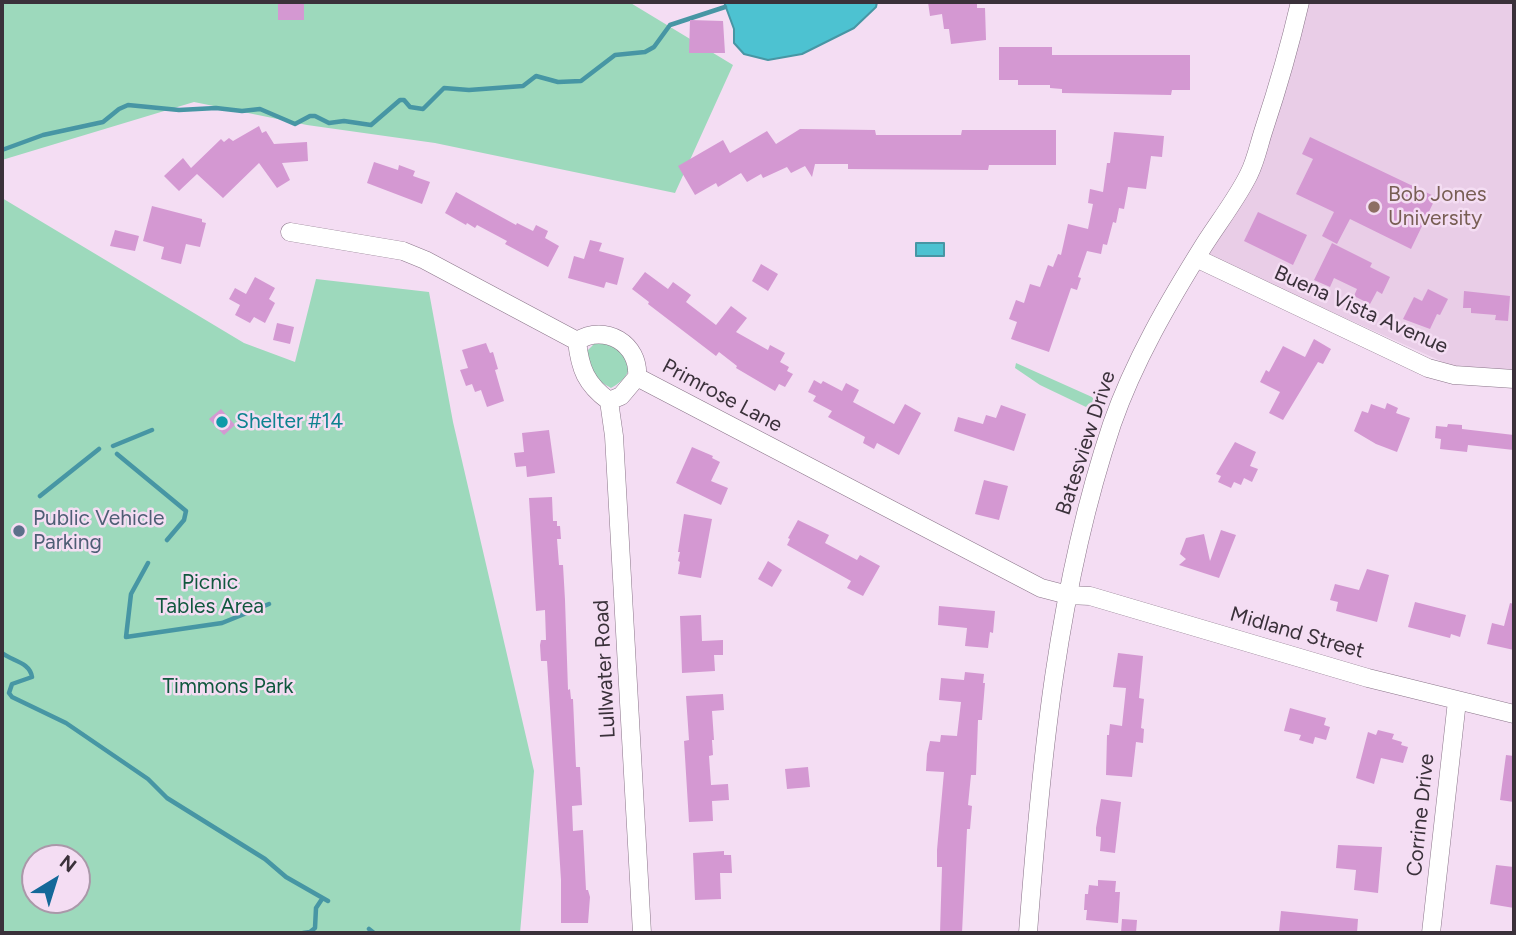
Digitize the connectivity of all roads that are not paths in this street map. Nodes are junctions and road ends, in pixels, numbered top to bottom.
1 (1300, 2) edge
2 (290, 232) dead end
3 (1196, 258) junction
4 (577, 341) junction
5 (637, 377) junction
6 (1514, 379) edge
7 (609, 401) junction
8 (1068, 595) junction
9 (1457, 701) junction
10 (1514, 714) edge
11 (642, 933) edge
12 (1028, 933) edge
13 (1431, 933) edge

1 - 3 street, Batesview Drive
2 - 4 street
3 - 6 street, Buena Vista Avenue
3 - 8 street, Batesview Drive
4 - 5 street, Primrose Lane
4 - 7 street
5 - 7 street
5 - 8 street, Primrose Lane
7 - 11 street, Lullwater Road
8 - 9 street, Midland Street
8 - 12 street, Batesview Drive
9 - 10 street, Midland Street
9 - 13 street, Corrine Drive

